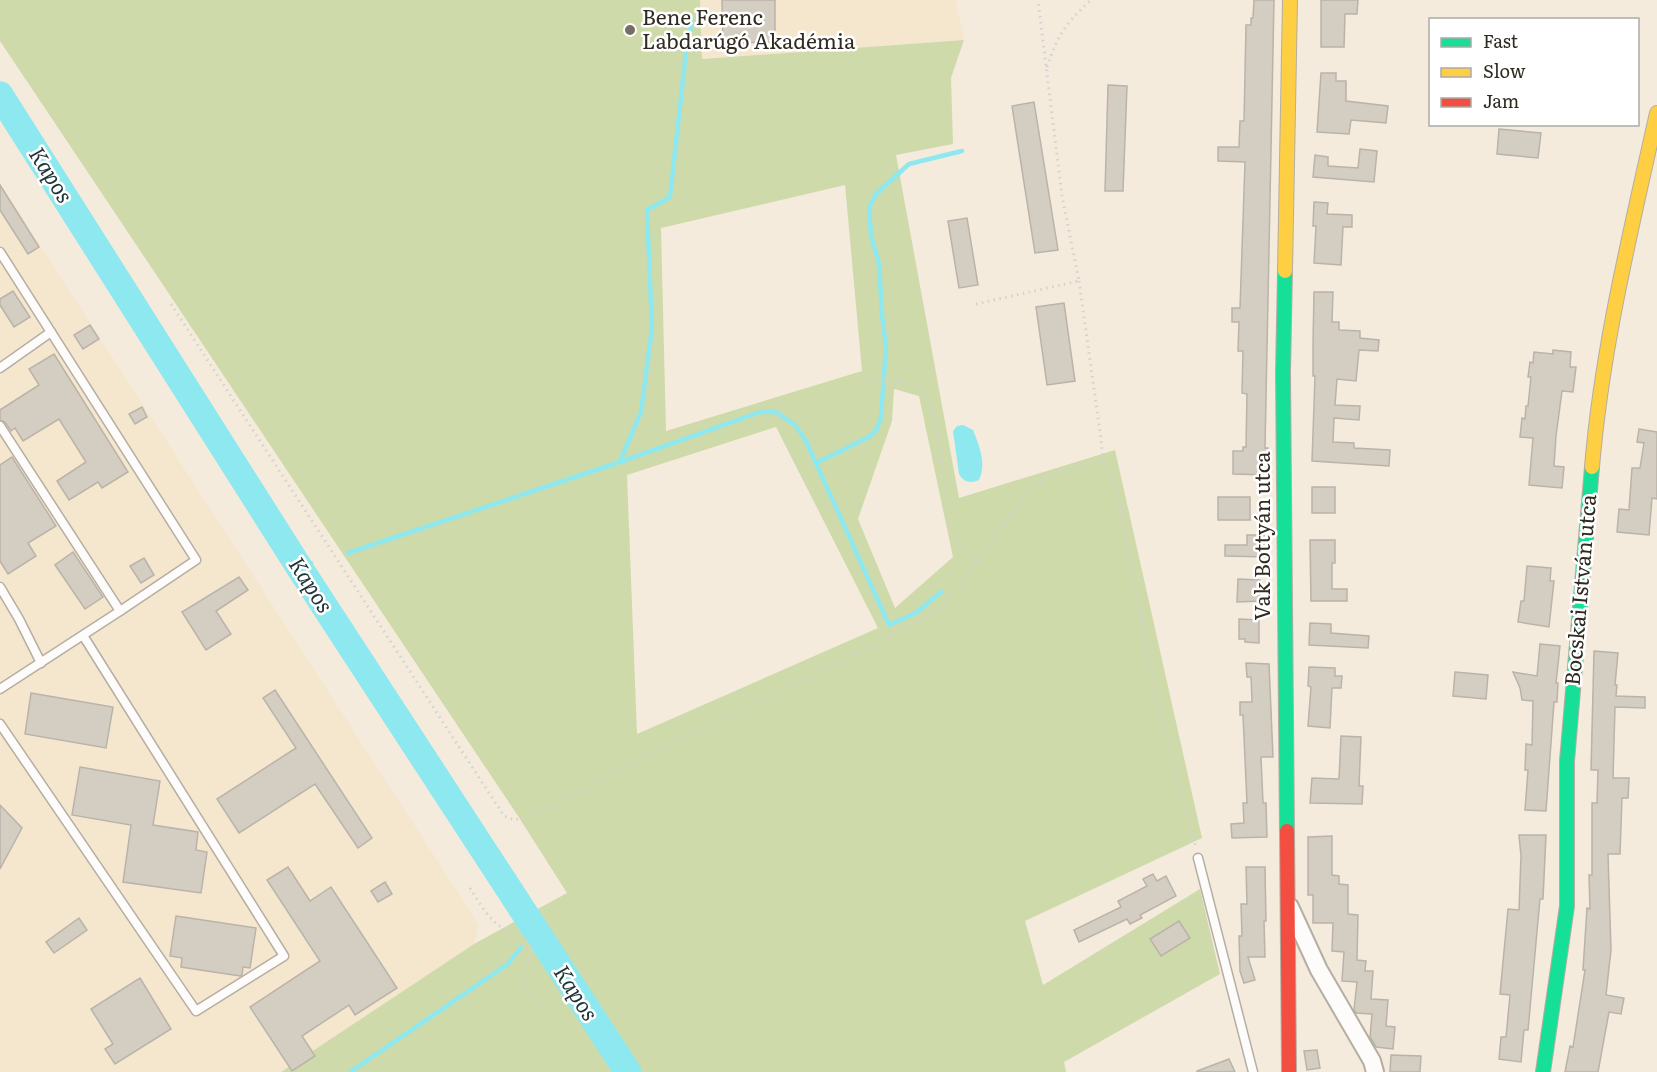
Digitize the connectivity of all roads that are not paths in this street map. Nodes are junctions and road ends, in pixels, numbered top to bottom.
1 (1290, 0) edge
2 (1657, 113) edge
3 (0, 252) edge
4 (51, 332) junction
5 (0, 368) edge
6 (0, 426) edge
7 (0, 587) edge
8 (120, 611) junction
9 (84, 637) junction
10 (41, 663) junction
11 (0, 689) edge
12 (0, 724) edge
13 (1198, 858) road end
14 (1287, 901) junction
15 (1253, 1072) edge
16 (1289, 1072) edge
17 (1375, 1072) edge
18 (1543, 1072) edge

1 - 14 street, Vak Bottyán utca
2 - 18 street, Bocskai István utca
3 - 4 lane
4 - 5 lane
4 - 8 lane
6 - 8 lane
7 - 10 lane
8 - 9 lane
9 - 10 lane
9 - 12 lane
10 - 11 lane
13 - 15 lane
14 - 16 street, Vak Bottyán utca
14 - 17 street

